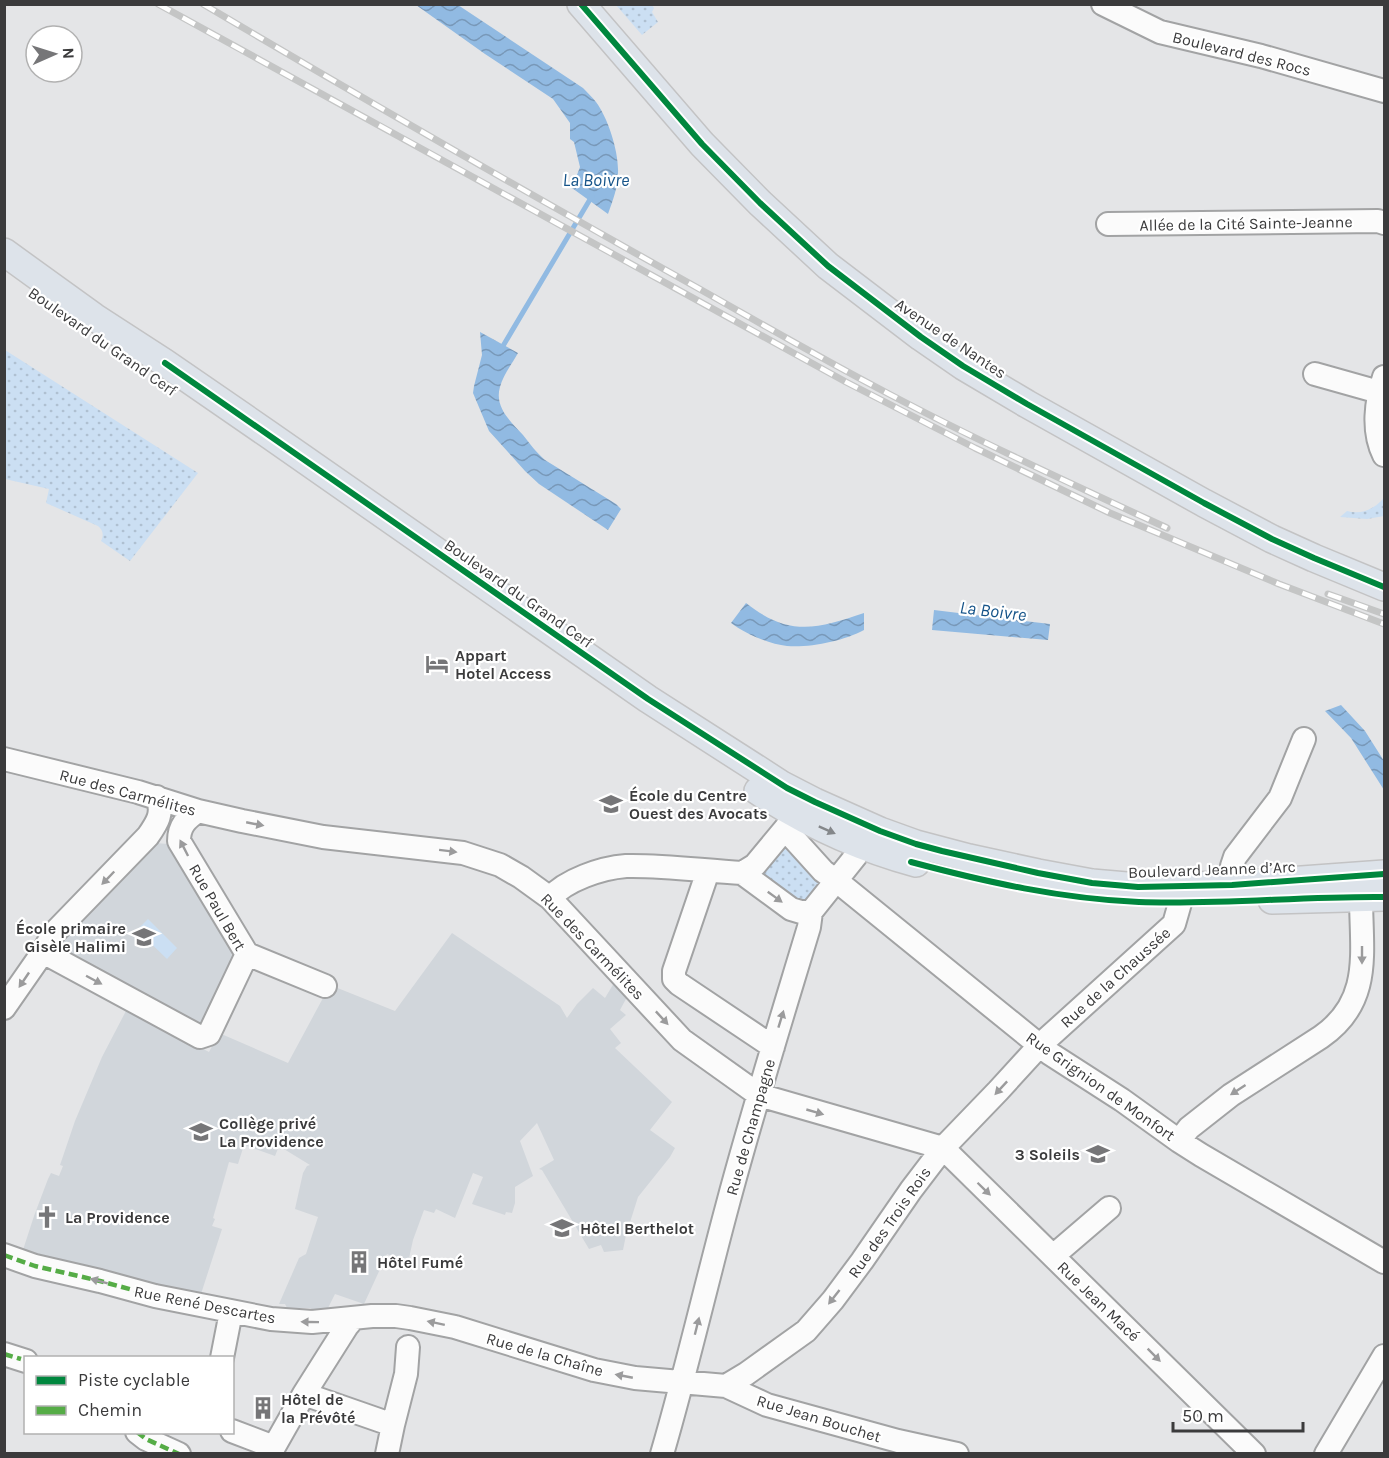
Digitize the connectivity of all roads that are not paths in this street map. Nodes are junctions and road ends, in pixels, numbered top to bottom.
1 (581, 4) edge
2 (1103, 4) edge
3 (1384, 91) edge
4 (1384, 223) edge
5 (1108, 224) dead end
6 (4, 252) edge
7 (4, 273) edge
8 (1315, 374) dead end
9 (1382, 385) edge
10 (1384, 455) edge
11 (1384, 587) edge
12 (1304, 739) dead end
13 (4, 759) edge
14 (157, 797) junction
15 (198, 811) junction
16 (794, 813) junction
17 (864, 835) junction
18 (708, 871) junction
19 (742, 873) junction
20 (1384, 874) edge
21 (836, 881) junction
22 (1232, 885) junction
23 (1373, 897) edge
24 (550, 898) junction
25 (1180, 903) junction
26 (811, 912) junction
27 (43, 952) junction
28 (247, 954) junction
29 (325, 986) dead end
30 (4, 1008) edge
31 (1040, 1045) junction
32 (773, 1047) junction
33 (759, 1095) junction
34 (1179, 1141) junction
35 (943, 1148) junction
36 (1109, 1208) dead end
37 (4, 1255) edge
38 (1053, 1256) junction
39 (1384, 1262) edge
40 (231, 1312) junction
41 (410, 1318) joint
42 (352, 1319) junction
43 (408, 1347) dead end
44 (4, 1354) edge
45 (222, 1356) edge
46 (1384, 1356) edge
47 (24, 1360) edge
48 (682, 1383) junction
49 (726, 1386) junction
50 (304, 1394) junction
51 (393, 1425) junction
52 (234, 1432) edge
53 (140, 1434) edge
54 (272, 1450) edge
55 (178, 1454) edge
56 (387, 1454) edge
57 (662, 1454) edge
58 (957, 1454) edge
59 (1254, 1454) edge
60 (1326, 1454) edge

1 - 11 main road, Avenue de Nantes
2 - 3 street, Boulevard des Rocs
4 - 5 street, Allée de la Cité Sainte-Jeanne
6 - 16 main road, Boulevard du Grand Cerf
7 - 16 main road, Boulevard du Grand Cerf
8 - 9 street
9 - 10 street
12 - 22 street
13 - 14 street, Rue des Carmélites
14 - 15 street, Rue des Carmélites
14 -> 27 street
15 -> 24 street, Rue des Carmélites
28 -> 15 street, Rue Paul Bert
16 - 17 main road, Boulevard du Grand Cerf
16 - 19 street
16 - 21 street, Rue Grignion de Monfort
17 - 21 street, Rue de Champagne
17 - 22 main road, Boulevard Jeanne d’Arc
17 - 25 main road, Boulevard Jeanne d’Arc
18 - 19 street
18 - 24 street
18 - 32 street
19 -> 26 street
20 - 22 main road, Boulevard Jeanne d’Arc
21 - 26 street, Rue de Champagne
21 - 31 street, Rue Grignion de Monfort
23 - 25 main road, Boulevard Jeanne d’Arc
23 -> 34 street
24 -> 33 street, Rue des Carmélites
25 - 31 street, Rue de la Chaussée
32 -> 26 street, Rue de Champagne
27 -> 28 street, Rue Paul Bert
27 -> 30 street
28 - 29 street
31 - 34 street, Rue Grignion de Monfort
31 -> 35 street, Rue des Trois Rois
32 - 33 street, Rue de Champagne
33 -> 35 street, Rue des Carmélites
48 -> 33 street, Rue de Champagne
34 - 39 street, Rue Grignion de Monfort
35 -> 38 street, Rue Jean Macé
35 -> 49 street, Rue des Trois Rois
36 - 38 street
40 -> 37 street, Rue René Descartes
38 -> 59 street, Rue Jean Macé
42 -> 40 street, Rue René Descartes
40 - 45 street
41 - 42 street, Rue René Descartes
48 -> 41 street, Rue de la Chaîne
42 - 50 street
43 - 51 street
44 - 47 street
46 - 60 street
48 - 49 street, Rue Jean Bouchet
48 - 57 street, Rue de Champagne
49 - 58 street, Rue Jean Bouchet
50 - 51 street
50 - 54 street
51 - 56 street
52 - 54 street
53 - 55 street

